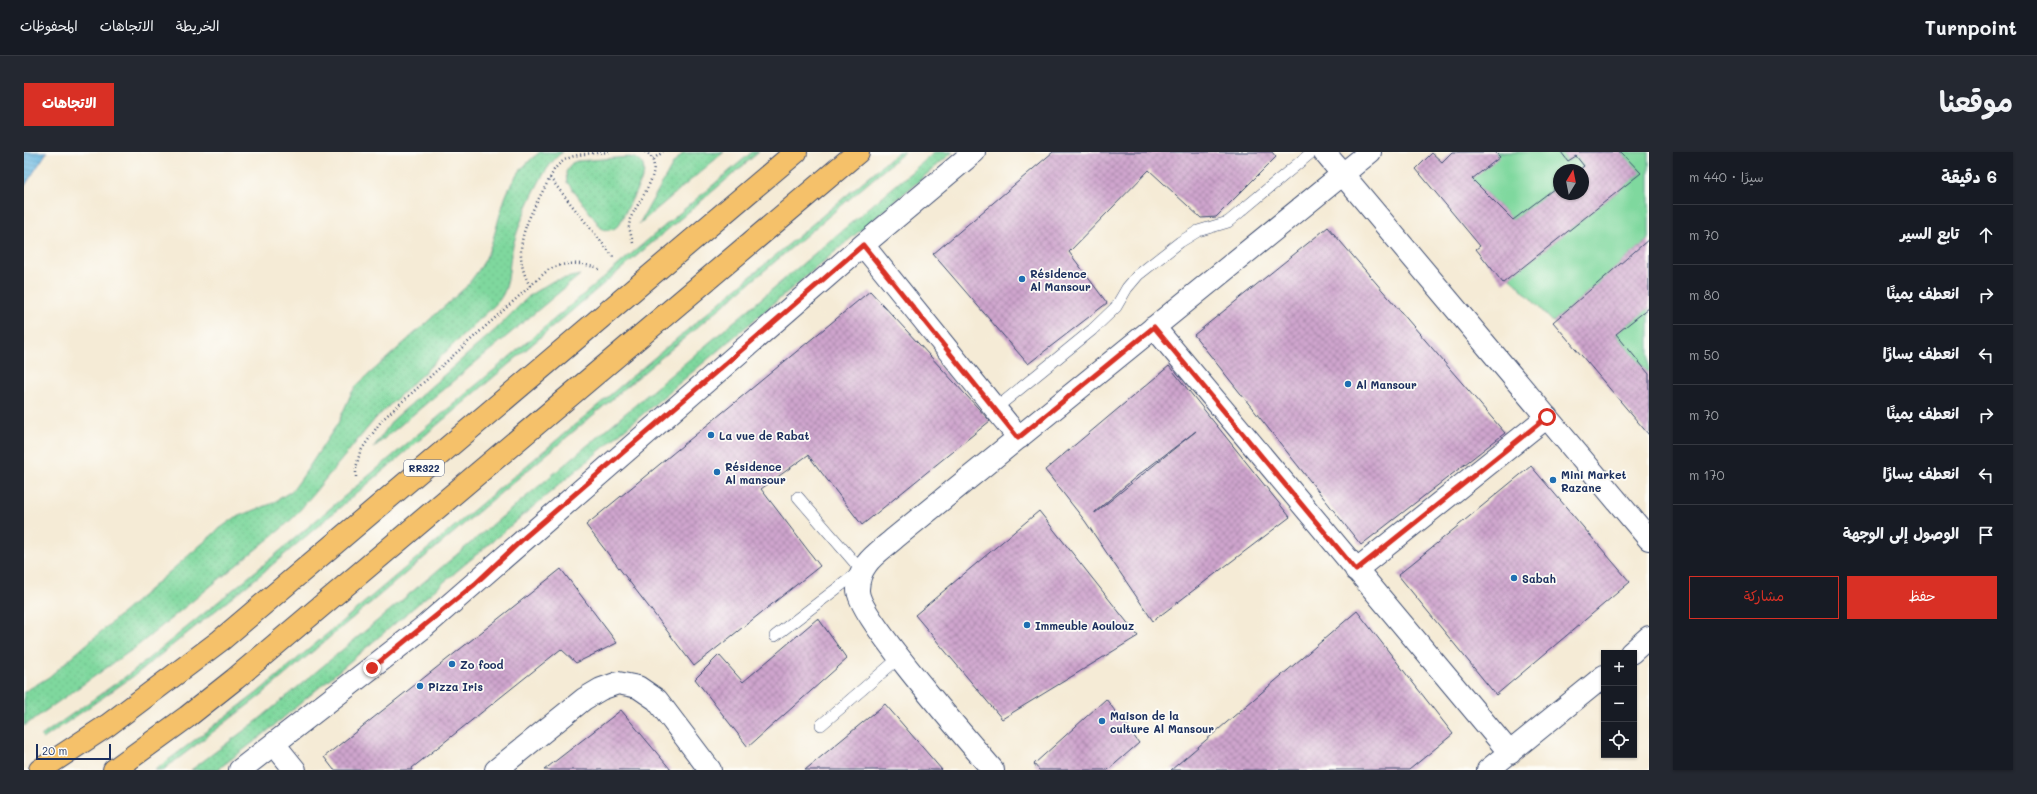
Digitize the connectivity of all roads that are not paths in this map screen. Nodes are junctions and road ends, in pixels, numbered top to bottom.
1 (796, 152) edge
2 (858, 152) edge
3 (974, 152) edge
4 (1312, 152) edge
5 (1324, 152) edge
6 (1370, 152) edge
7 (1343, 175) junction
8 (863, 245) junction
9 (1154, 327) junction
10 (995, 409) junction
11 (1547, 417) junction
12 (1018, 438) junction
13 (798, 497) dead end
14 (1649, 539) edge
15 (861, 570) junction
16 (1356, 570) junction
17 (775, 636) dead end
18 (1649, 637) edge
19 (1634, 650) edge
20 (900, 657) junction
21 (1601, 678) edge
22 (821, 725) dead end
23 (274, 744) junction
24 (1510, 753) junction
25 (40, 770) edge
26 (114, 770) edge
27 (240, 770) edge
28 (295, 770) edge
29 (496, 770) edge
30 (710, 770) edge
31 (993, 770) edge
32 (1488, 770) edge

1 - 25 main road, RR322
2 - 26 main road
3 - 8 street
4 - 10 lane
5 - 7 street
6 - 7 street
7 - 9 street
7 - 11 street
8 - 10 street
8 - 23 street
9 - 12 street
9 - 16 street
10 - 12 street
11 - 14 street
11 - 16 street
12 - 15 street
13 - 15 lane
15 - 17 lane
15 - 20 street
16 - 24 street
18 - 19 street
20 - 22 lane
20 - 31 street
21 - 24 street
23 - 27 street
23 - 28 street
24 - 32 street
29 - 30 street

